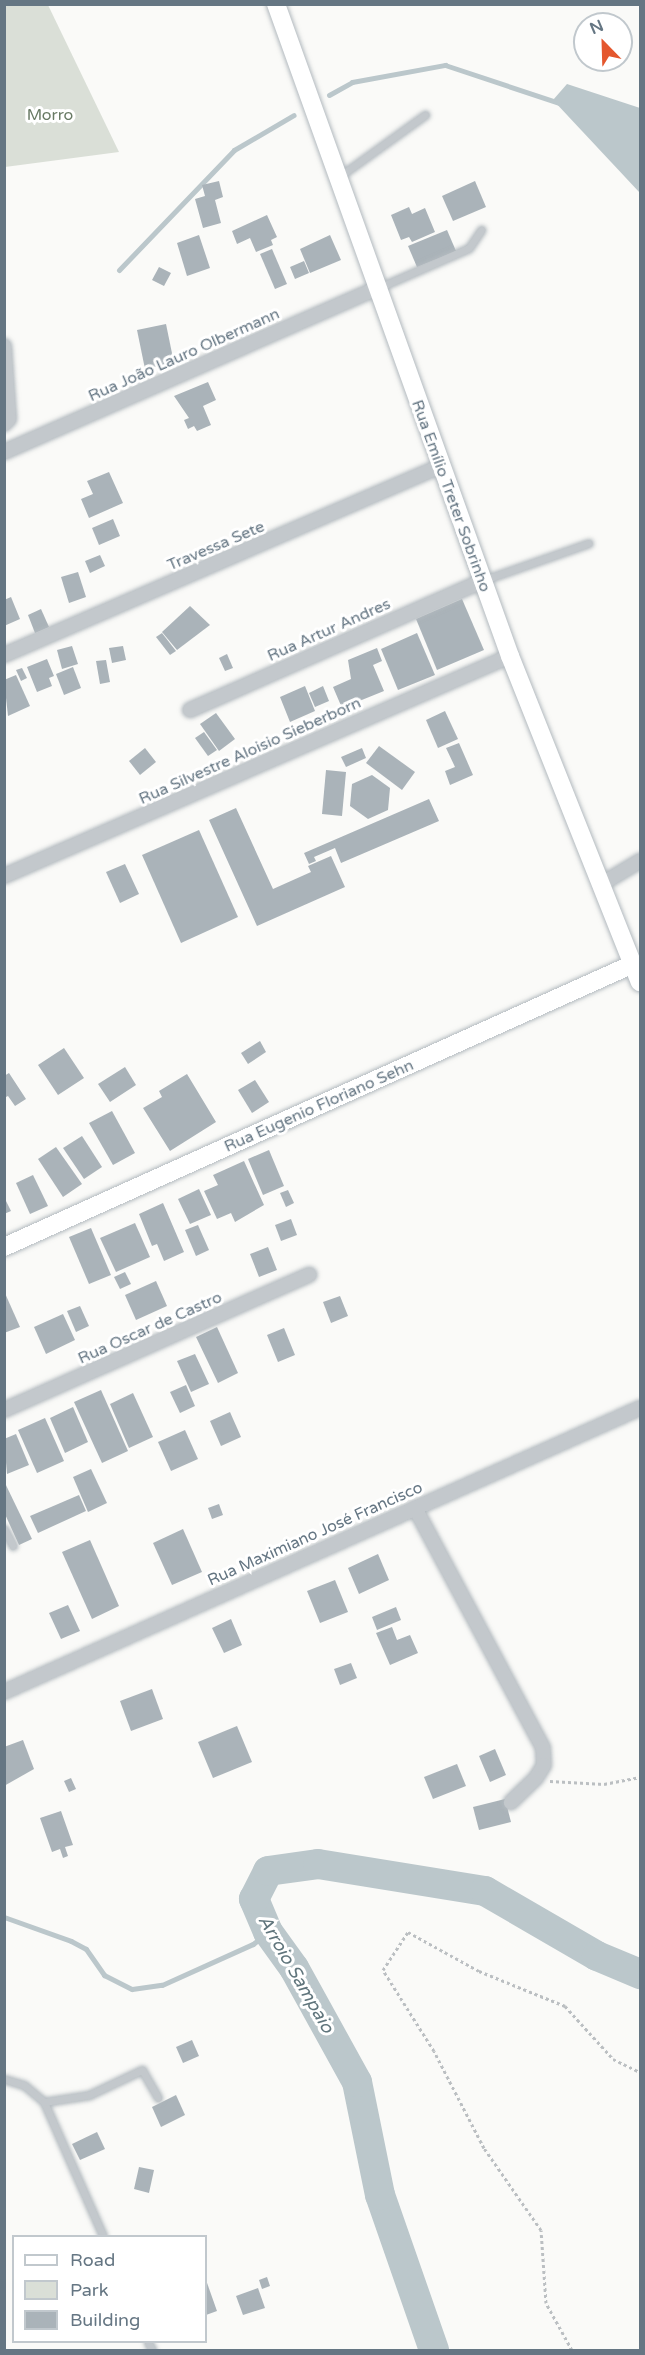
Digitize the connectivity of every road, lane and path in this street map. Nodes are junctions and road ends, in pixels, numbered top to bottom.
1 (276, 4) edge
2 (425, 115) dead end
3 (338, 177) junction
4 (481, 230) dead end
5 (377, 288) junction
6 (4, 345) edge
7 (4, 424) edge
8 (4, 452) edge
9 (440, 466) junction
10 (589, 543) dead end
11 (482, 581) junction
12 (4, 655) edge
13 (510, 656) junction
14 (190, 710) dead end
15 (640, 861) edge
16 (4, 876) edge
17 (600, 885) junction
18 (638, 975) edge
19 (4, 1247) edge
20 (309, 1275) dead end
21 (640, 1408) edge
22 (4, 1410) edge
23 (415, 1508) junction
24 (4, 1528) edge
25 (13, 1546) dead end
26 (4, 1692) edge
27 (640, 1777) edge
28 (536, 1778) junction
29 (511, 1802) dead end
30 (640, 2072) edge
31 (4, 2079) edge
32 (158, 2097) dead end
33 (44, 2102) junction
34 (103, 2235) edge
35 (572, 2350) edge

1 - 3 main road, Rua Emílio Treter Sobrinho
2 - 3 lane
3 - 5 main road, Rua Emílio Treter Sobrinho
4 - 5 lane
5 - 8 street, Rua João Lauro Olbermann
5 - 9 main road, Rua Emílio Treter Sobrinho
6 - 7 street
9 - 11 main road, Rua Emílio Treter Sobrinho
9 - 12 street, Travessa Sete
10 - 11 lane
11 - 13 main road, Rua Emílio Treter Sobrinho
11 - 14 street, Rua Artur Andres
13 - 16 street, Rua Silvestre Aloisio Sieberborn
13 - 17 main road, Rua Emílio Treter Sobrinho
15 - 17 street
17 - 18 main road, Rua Emílio Treter Sobrinho
18 - 19 main road, Rua Eugenio Floriano Sehn
20 - 22 street, Rua Oscar de Castro
21 - 23 street, Rua Maximiano José Francisco
23 - 26 street, Rua Maximiano José Francisco
23 - 28 street
24 - 25 lane
27 - 28 path
28 - 29 street
30 - 35 path
31 - 33 lane
32 - 33 lane
33 - 34 lane

